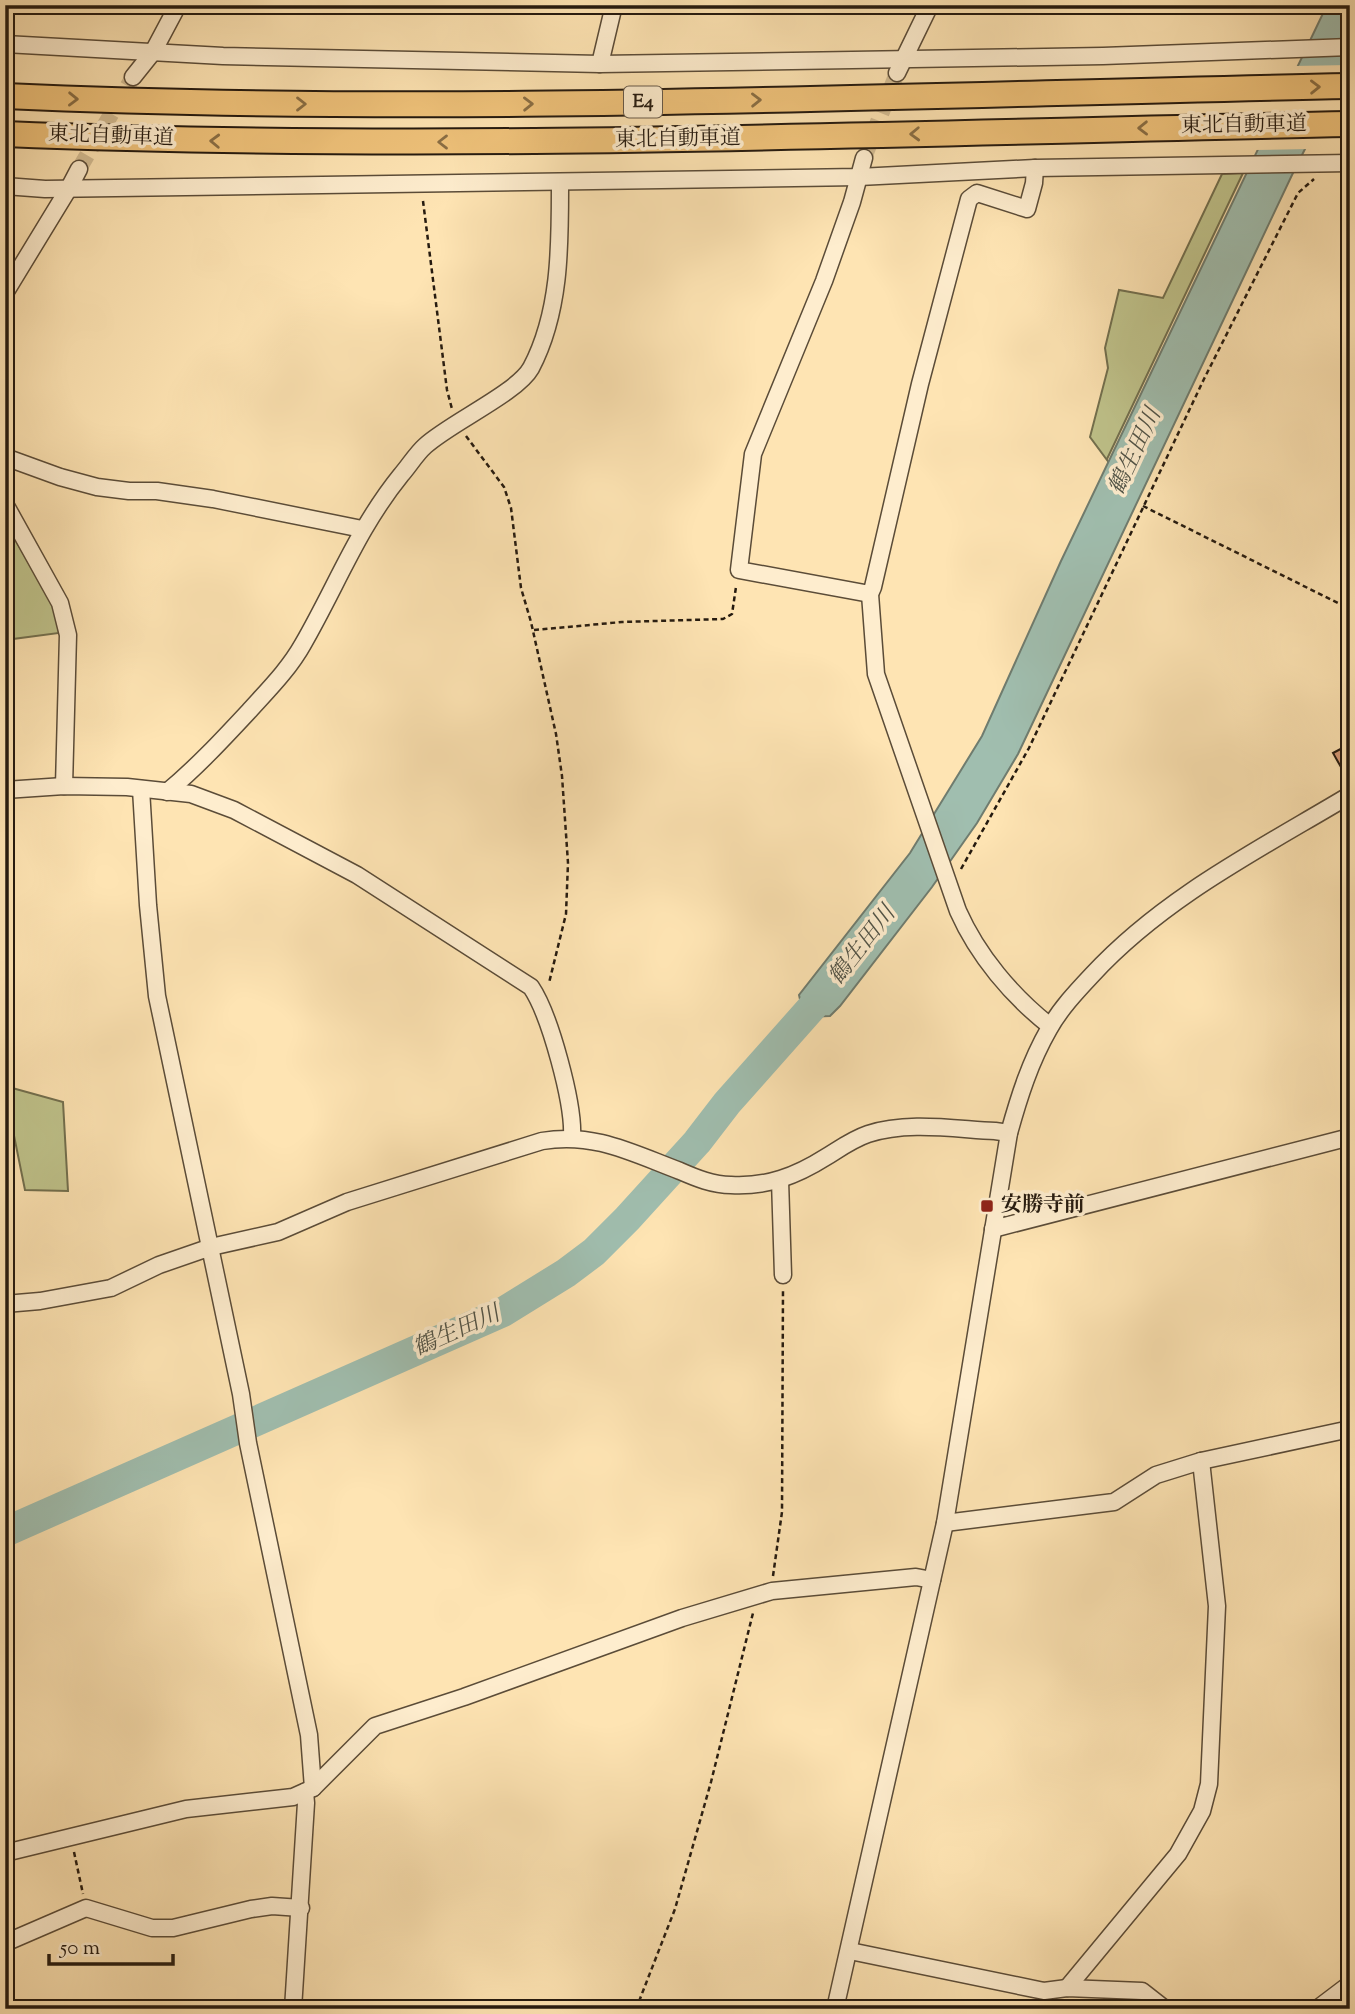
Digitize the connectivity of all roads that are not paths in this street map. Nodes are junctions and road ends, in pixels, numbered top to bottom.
1 (178, 5) edge
2 (614, 5) edge
3 (930, 5) edge
4 (5, 44) edge
5 (1350, 47) edge
6 (153, 52) junction
7 (905, 58) junction
8 (600, 64) junction
9 (897, 73) tunnel mouth
10 (133, 77) tunnel mouth
11 (1350, 86) edge
12 (5, 96) edge
13 (1350, 124) edge
14 (5, 134) edge
15 (864, 158) tunnel mouth
16 (1350, 163) edge
17 (1035, 168) junction
18 (79, 169) tunnel mouth
19 (859, 177) junction
20 (560, 181) junction
21 (5, 186) edge
22 (69, 188) junction
23 (5, 293) edge
24 (5, 457) edge
25 (5, 504) edge
26 (362, 529) junction
27 (870, 594) junction
28 (64, 786) junction
29 (141, 789) junction
30 (5, 790) edge
31 (167, 792) junction
32 (1350, 795) edge
33 (1050, 1026) junction
34 (1009, 1133) junction
35 (572, 1137) junction
36 (1350, 1137) edge
37 (780, 1181) junction
38 (993, 1229) junction
39 (211, 1247) junction
40 (783, 1275) road end
41 (5, 1304) edge
42 (1350, 1429) edge
43 (1201, 1461) junction
44 (945, 1523) junction
45 (932, 1580) junction
46 (309, 1790) junction
47 (5, 1853) edge
48 (301, 1908) junction
49 (5, 1943) edge
50 (850, 1951) junction
51 (1350, 1984) edge
52 (1067, 1988) junction
53 (293, 2009) edge
54 (835, 2009) edge
55 (1165, 2009) edge
56 (1317, 2009) edge

1 - 6 street
2 - 8 street
3 - 7 street
4 - 6 street
5 - 7 street
6 - 8 street
6 - 10 street
7 - 8 street
7 - 9 street
12 -> 11 highway, 東北自動車道 / E4
13 -> 14 highway, 東北自動車道 / E4
15 - 19 street
16 - 17 street
17 - 19 street
17 - 27 street
18 - 22 street
19 - 20 street
19 - 27 street
20 - 22 street
20 - 26 street
21 - 22 street
22 - 23 street
24 - 26 street
25 - 28 street
26 - 31 street
27 - 33 street
28 - 29 street
28 - 30 street
29 - 31 street
29 - 39 street
31 - 35 street
32 - 33 street
33 - 34 street
34 - 37 street
34 - 38 street
35 - 37 street
35 - 39 street
36 - 38 street
37 - 40 street
38 - 44 street
39 - 41 street
39 - 46 street
42 - 43 street
43 - 44 street
43 - 52 street
44 - 45 street
45 - 46 street
45 - 50 street
46 - 47 street
46 - 48 street
48 - 49 street
48 - 53 street
50 - 52 street
50 - 54 street
51 - 56 street
52 - 55 street

